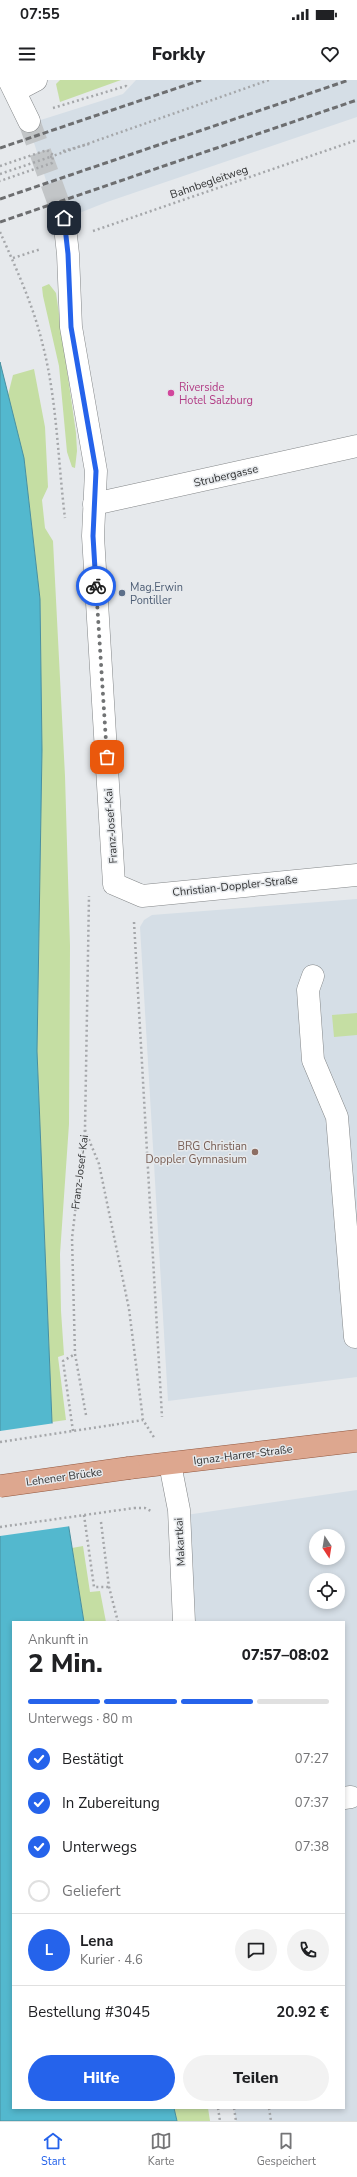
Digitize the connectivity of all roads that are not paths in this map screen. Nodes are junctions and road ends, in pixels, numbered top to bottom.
1 (36, 80) edge
2 (12, 86) edge
3 (29, 121) tunnel mouth
4 (64, 218) tunnel mouth
5 (357, 446) edge
6 (94, 504) junction
7 (357, 875) edge
8 (114, 884) joint
9 (313, 976) dead end
10 (354, 1337) dead end
11 (357, 1441) edge
12 (170, 1464) junction
13 (129, 1468) joint
14 (0, 1486) edge
15 (184, 1621) edge

1 - 2 street
2 - 3 street
4 - 6 street, Franz-Josef-Kai
5 - 6 street, Strubergasse
6 - 8 street, Franz-Josef-Kai
7 - 8 street, Christian-Doppler-Straße
9 - 10 street
11 - 12 main road, Ignaz-Harrer-Straße
12 - 13 main road, Ignaz-Harrer-Straße
12 - 15 street, Makartkai
13 - 14 main road, Lehener Brücke, bridge

